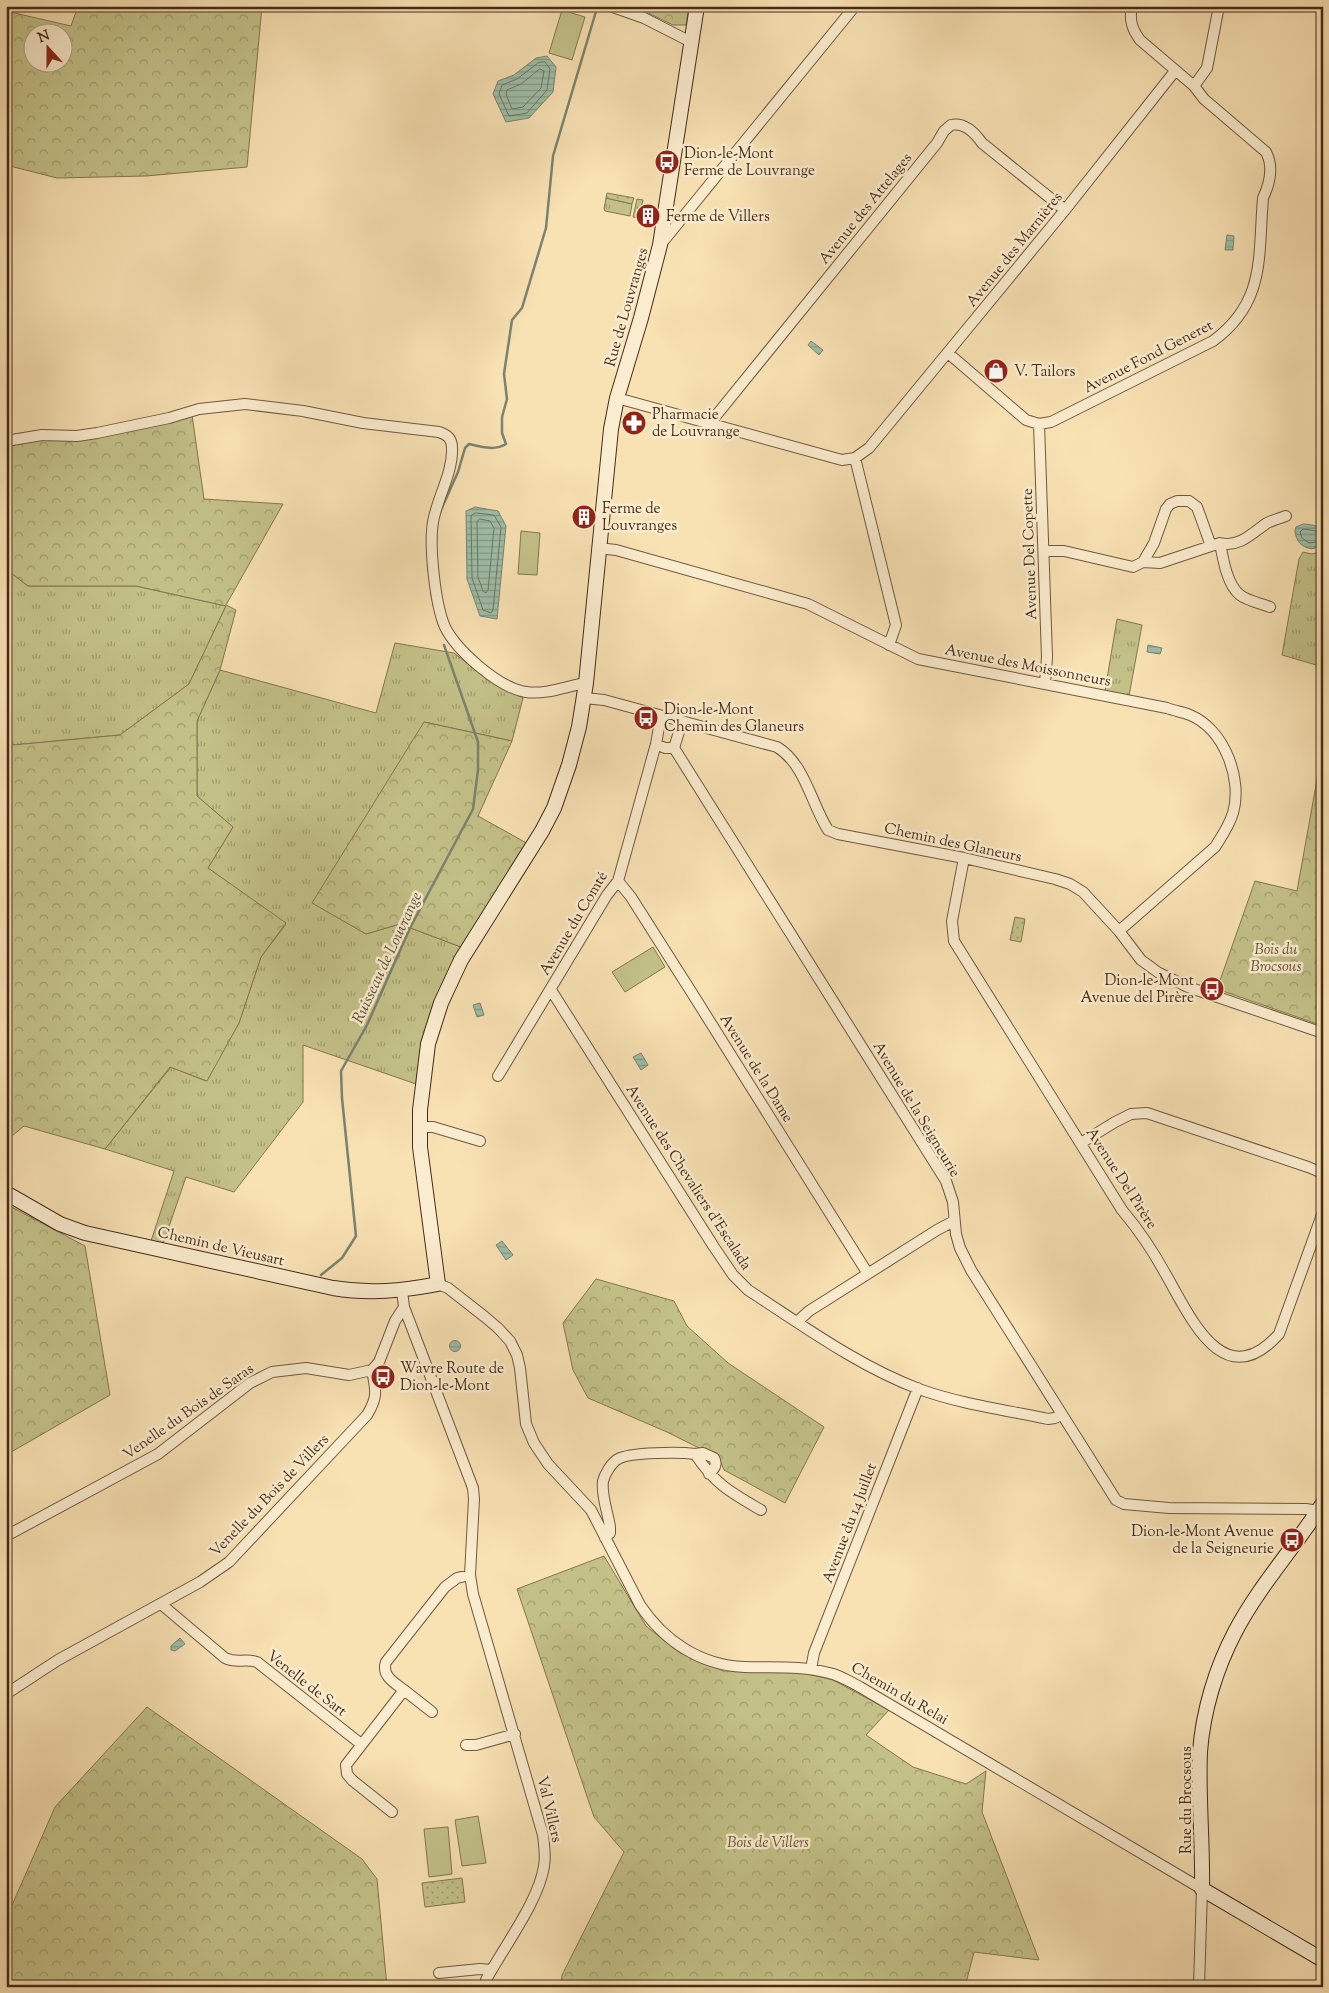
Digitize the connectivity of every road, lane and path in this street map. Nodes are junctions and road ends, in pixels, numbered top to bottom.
1 (610, 6) edge
2 (697, 6) edge
3 (855, 6) edge
4 (1132, 6) edge
5 (1218, 6) edge
6 (691, 42) junction
7 (1176, 71) junction
8 (1194, 86) junction
9 (1065, 210) junction
10 (660, 245) junction
11 (948, 354) junction
12 (617, 398) junction
13 (710, 423) junction
14 (1039, 424) junction
15 (6, 441) edge
16 (855, 458) junction
17 (1286, 516) dead end
18 (1215, 545) junction
19 (598, 548) junction
20 (1044, 551) junction
21 (1143, 562) junction
22 (1270, 607) dead end
23 (889, 644) junction
24 (586, 683) junction
25 (1045, 683) junction
26 (584, 698) junction
27 (661, 716) junction
28 (682, 722) junction
29 (656, 744) junction
30 (674, 748) junction
31 (964, 858) junction
32 (618, 881) junction
33 (1119, 932) junction
34 (551, 990) junction
35 (1323, 1033) edge
36 (498, 1076) dead end
37 (420, 1127) junction
38 (480, 1141) dead end
39 (1081, 1143) junction
40 (1323, 1176) edge
41 (6, 1193) edge
42 (1323, 1212) edge
43 (954, 1222) junction
44 (1319, 1236) edge
45 (868, 1274) junction
46 (438, 1284) junction
47 (402, 1291) junction
48 (404, 1308) junction
49 (798, 1321) junction
50 (372, 1370) junction
51 (918, 1388) junction
52 (1061, 1415) junction
53 (1320, 1507) edge
54 (761, 1510) dead end
55 (6, 1536) edge
56 (605, 1538) junction
57 (470, 1575) junction
58 (161, 1604) junction
59 (811, 1669) junction
60 (404, 1690) junction
61 (7, 1696) edge
62 (432, 1712) dead end
63 (514, 1734) junction
64 (361, 1744) junction
65 (466, 1745) dead end
66 (392, 1812) dead end
67 (1202, 1889) junction
68 (1323, 1960) edge
69 (491, 1970) junction
70 (439, 1973) dead end
71 (485, 1987) edge
72 (1199, 1987) edge

1 - 6 street
2 - 6 street
3 - 10 street, Rue de Louvranges
4 - 7 street
5 - 8 street
6 - 10 street
7 - 8 street
7 - 9 street, Avenue des Marnières
8 - 14 street, Avenue Fond Generet
9 - 11 street, Avenue des Marnières
9 - 13 street, Avenue des Attelages
10 - 12 street, Rue de Louvranges
11 - 14 street
11 - 16 street, Avenue des Marnières
12 - 13 street
12 - 19 street, Rue de Louvranges
13 - 16 street
14 - 20 street, Avenue Del Copette
15 - 24 street
16 - 23 street
17 - 18 street
18 - 21 street
18 - 21 street
18 - 22 street
19 - 23 street, Avenue des Moissonneurs
19 - 24 street, Rue de Louvranges
20 - 21 street
20 - 25 street, Avenue Del Copette
23 - 25 street, Avenue des Moissonneurs
24 - 26 street, Rue de Louvranges
25 - 33 street, Avenue des Moissonneurs
26 - 27 street, Chemin des Glaneurs
26 - 37 street, Rue de Louvranges
27 - 28 street, Chemin des Glaneurs
27 - 29 street, Avenue du Comté
28 - 30 street
28 - 31 street, Chemin des Glaneurs
29 - 30 street
29 - 32 street, Avenue du Comté
30 - 43 street, Avenue de la Seigneurie
31 - 33 street, Chemin des Glaneurs
31 - 39 street, Avenue Del Pirère
32 - 34 street, Avenue du Comté
32 - 45 street, Avenue de la Dame
33 - 35 street, Chemin des Glaneurs
34 - 36 street, Avenue du Comté
34 - 49 street, Avenue des Chevaliers d'Escalada
37 - 38 street
37 - 46 street, Rue de Louvranges
39 - 40 street
39 - 44 street, Avenue Del Pirère
41 - 47 street, Chemin de Vieusart
42 - 44 street, Avenue Del Pirère
43 - 45 street
43 - 52 street, Avenue de la Seigneurie
45 - 49 street
46 - 47 street, Chemin de Vieusart
46 - 56 street, Chemin du Relai
47 - 48 street, Val Villers
48 - 50 street
48 - 57 street, Val Villers
49 - 51 street, Avenue des Chevaliers d'Escalada
50 - 55 street, Venelle du Bois de Saras
50 - 58 street, Venelle du Bois de Villers
51 - 52 street, Avenue des Chevaliers d'Escalada
51 - 59 street, Avenue du 14 Juillet
52 - 53 street, Avenue de la Seigneurie
53 - 67 street, Rue du Brocsous
54 - 56 street
56 - 59 street, Chemin du Relai
57 - 60 street
57 - 63 street, Val Villers
58 - 61 street, Venelle du Bois de Villers
58 - 64 street, Venelle de Sart
59 - 67 street, Chemin du Relai
60 - 62 street
60 - 64 street
63 - 65 street
63 - 69 street, Val Villers
64 - 66 street
67 - 68 street, Chemin du Relai
67 - 72 street
69 - 70 street
69 - 71 street, Val Villers

